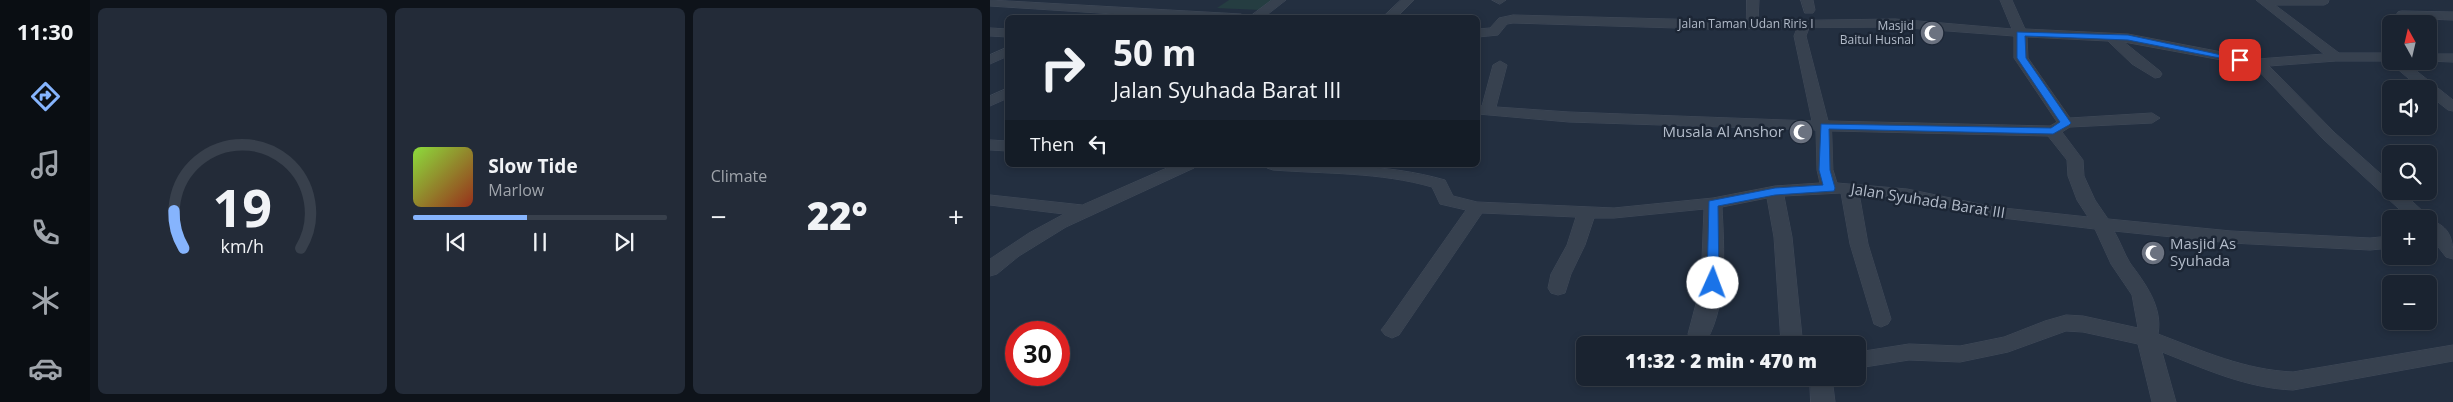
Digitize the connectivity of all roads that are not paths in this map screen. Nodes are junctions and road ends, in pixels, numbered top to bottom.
1 (1280, 0) edge
2 (1408, 0) edge
3 (1753, 0) edge
4 (2006, 0) edge
5 (2263, 0) edge
6 (2324, 1) dead end
7 (990, 2) edge
8 (1035, 2) edge
9 (1088, 8) junction
10 (1075, 15) edge
11 (1195, 15) edge
12 (1258, 15) edge
13 (1391, 15) edge
14 (2438, 16) edge
15 (2453, 16) edge
16 (1864, 24) junction
17 (1752, 25) junction
18 (1804, 25) junction
19 (990, 32) edge
20 (1484, 32) edge
21 (1005, 33) edge
22 (2020, 33) junction
23 (1870, 36) dead end
24 (2110, 36) junction
25 (1005, 52) edge
26 (2336, 57) junction
27 (2382, 58) edge
28 (2438, 58) edge
29 (2453, 58) edge
30 (990, 60) edge
31 (2258, 62) junction
32 (1500, 65) dead end
33 (2407, 70) edge
34 (2155, 74) dead end
35 (1005, 94) edge
36 (990, 103) edge
37 (1005, 104) edge
38 (2453, 107) edge
39 (1482, 110) edge
40 (2152, 118) dead end
41 (1824, 126) junction
42 (2059, 127) junction
43 (990, 144) edge
44 (1005, 146) edge
45 (1184, 167) edge
46 (1351, 167) edge
47 (1390, 168) edge
48 (1839, 188) junction
49 (1775, 191) junction
50 (990, 200) edge
51 (1713, 204) junction
52 (1477, 207) junction
53 (2411, 210) edge
54 (1085, 211) junction
55 (1587, 211) junction
56 (2102, 224) junction
57 (2382, 243) edge
58 (990, 269) edge
59 (1558, 288) dead end
60 (1881, 319) dead end
61 (1392, 330) dead end
62 (2148, 333) junction
63 (1699, 334) dead end
64 (1791, 336) edge
65 (2453, 353) edge
66 (1866, 359) edge
67 (1822, 386) edge
68 (1823, 402) edge
69 (2164, 402) edge

1 - 12 street
2 - 13 street
3 - 17 street
4 - 22 street
5 - 6 street
5 - 26 street
7 - 8 street
8 - 9 street
9 - 10 street
9 - 11 street
14 - 15 street
16 - 18 street, Jalan Taman Udan Riris I
16 - 22 street, Jalan Taman Udan Riris I
16 - 23 street
17 - 18 street, Jalan Taman Udan Riris I
17 - 20 street, Jalan Taman Udan Riris I
18 - 41 street
19 - 21 street
22 - 24 street, Jalan Taman Udan Riris I
22 - 42 street
24 - 31 street, Jalan Taman Udan Riris I
24 - 34 street
25 - 30 street
26 - 27 street, Jalan Taman Udan Riris I
26 - 31 street, Jalan Taman Udan Riris I
28 - 29 street
31 - 53 street
32 - 39 street
33 - 38 street
35 - 36 street
36 - 37 street
39 - 41 street
40 - 42 street
41 - 42 street
41 - 48 street
42 - 56 street
43 - 44 street
45 - 54 street
46 - 47 street, Jalan Syuhada Barat III
47 - 52 street, Jalan Syuhada Barat III
48 - 49 street, Jalan Syuhada Barat III
48 - 56 street, Jalan Syuhada Barat III
48 - 60 street
49 - 51 street, Jalan Syuhada Barat III
49 - 64 street
50 - 54 street
51 - 55 street, Jalan Syuhada Barat III
51 - 63 street
52 - 55 street, Jalan Syuhada Barat III
52 - 61 street
54 - 58 street
55 - 59 street
56 - 57 street, Jalan Syuhada Barat III
56 - 62 street
62 - 65 street
62 - 66 street
62 - 69 street
67 - 68 street

